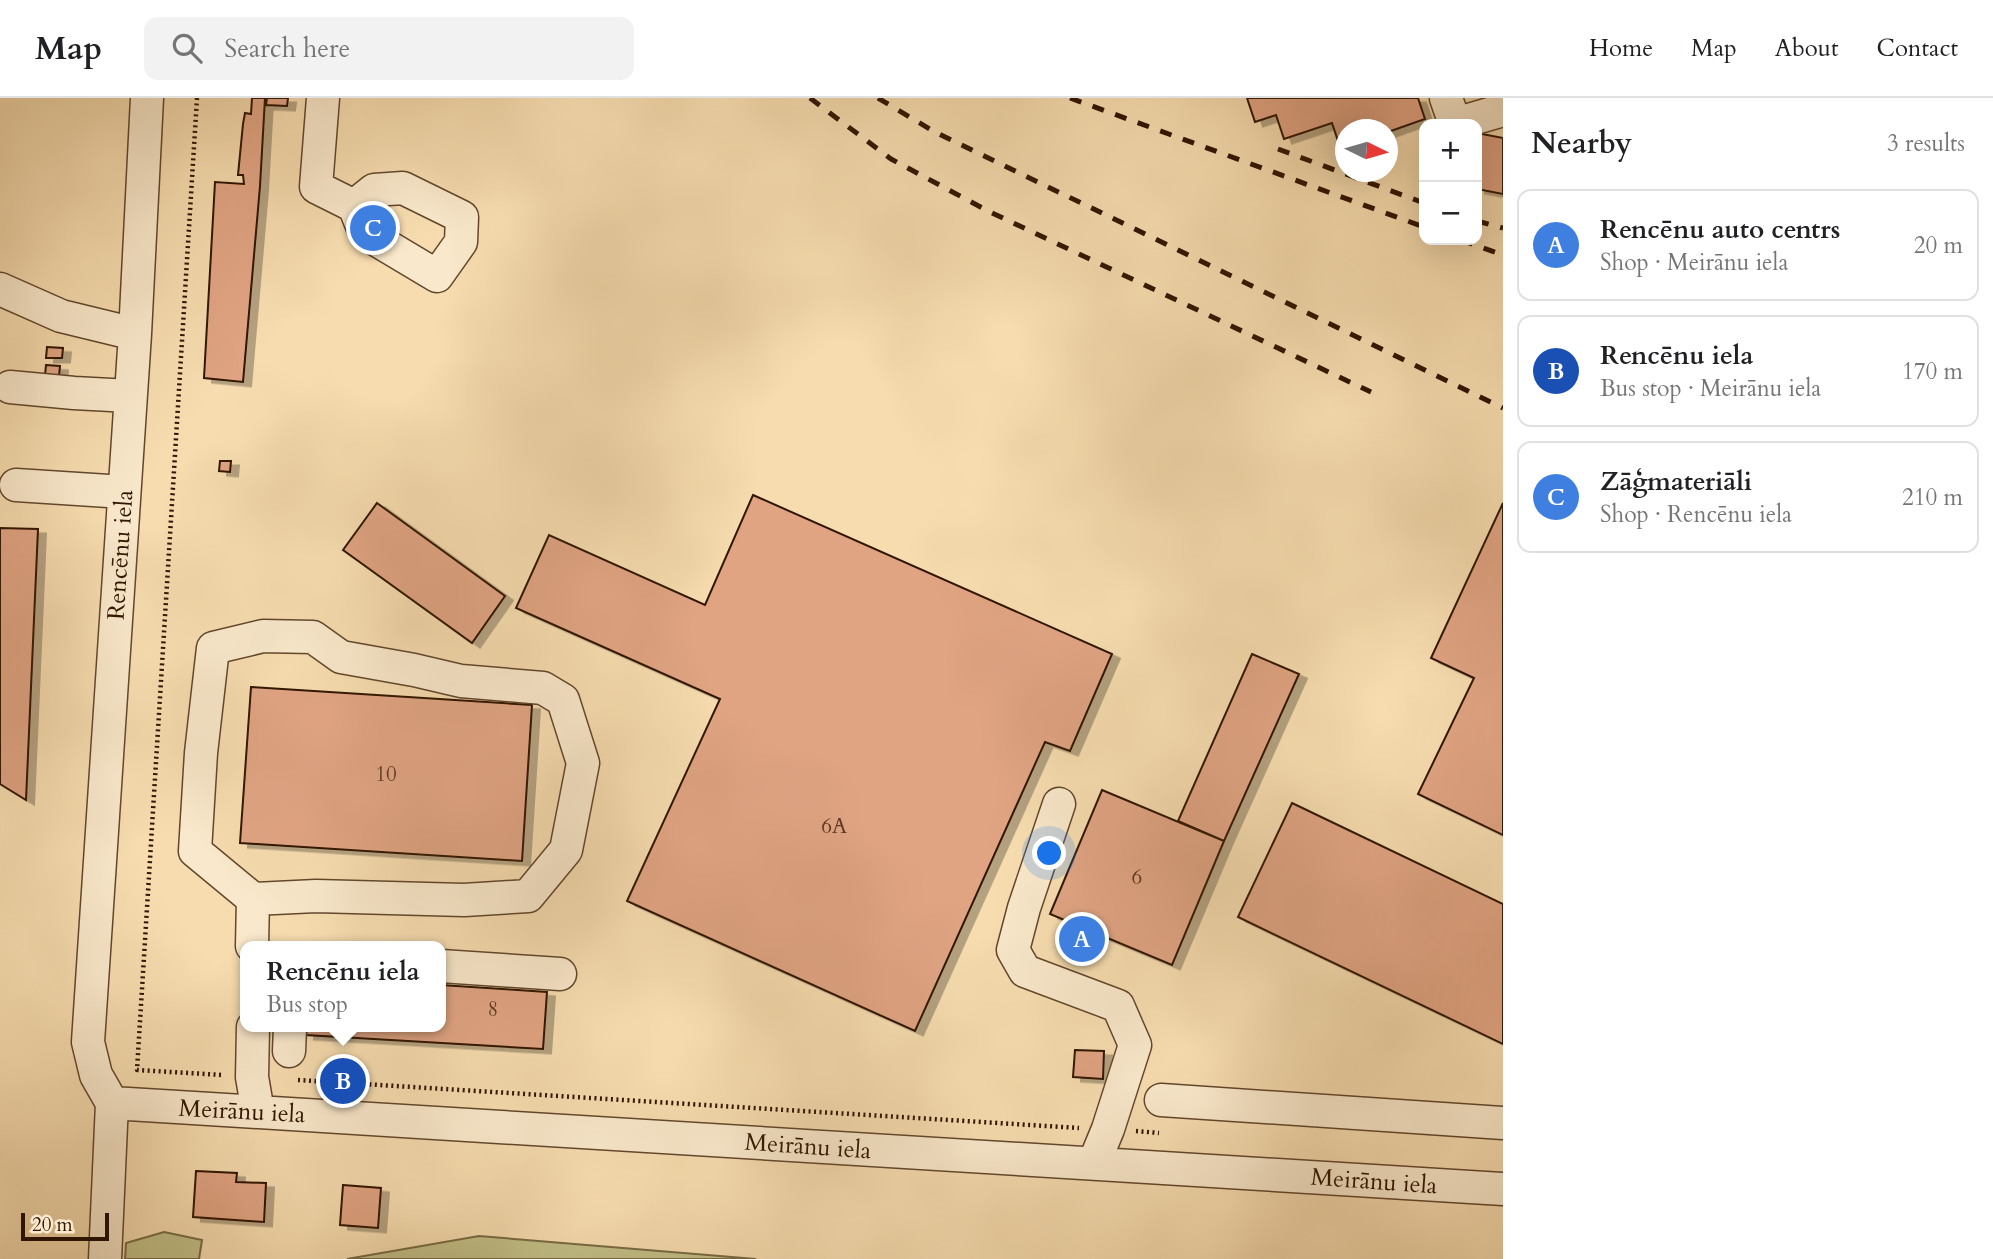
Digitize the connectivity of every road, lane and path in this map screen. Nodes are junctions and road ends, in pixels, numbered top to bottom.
1 (147, 98) edge
2 (323, 98) edge
3 (1446, 98) edge
4 (1503, 110) edge
5 (354, 206) dead end
6 (0, 289) edge
7 (135, 334) junction
8 (10, 387) dead end
9 (130, 396) junction
10 (16, 485) dead end
11 (124, 492) junction
12 (1059, 804) dead end
13 (253, 899) junction
14 (251, 941) edge
15 (446, 966) edge
16 (560, 974) dead end
17 (253, 1032) edge
18 (1161, 1100) dead end
19 (112, 1103) junction
20 (257, 1112) junction
21 (1503, 1123) edge
22 (1094, 1163) junction
23 (1503, 1189) edge
24 (104, 1259) edge

1 - 7 street, Rencēnu iela
2 - 5 street
3 - 4 street
6 - 7 street
7 - 9 street, Rencēnu iela
8 - 9 street
9 - 11 street, Rencēnu iela
10 - 11 street
11 - 19 street, Rencēnu iela
12 - 22 street
13 - 13 street
13 - 14 street
15 - 16 street
17 - 20 street
18 - 21 street
19 - 20 street, Meirānu iela
19 - 24 street
20 - 22 street, Meirānu iela
22 - 23 street, Meirānu iela

